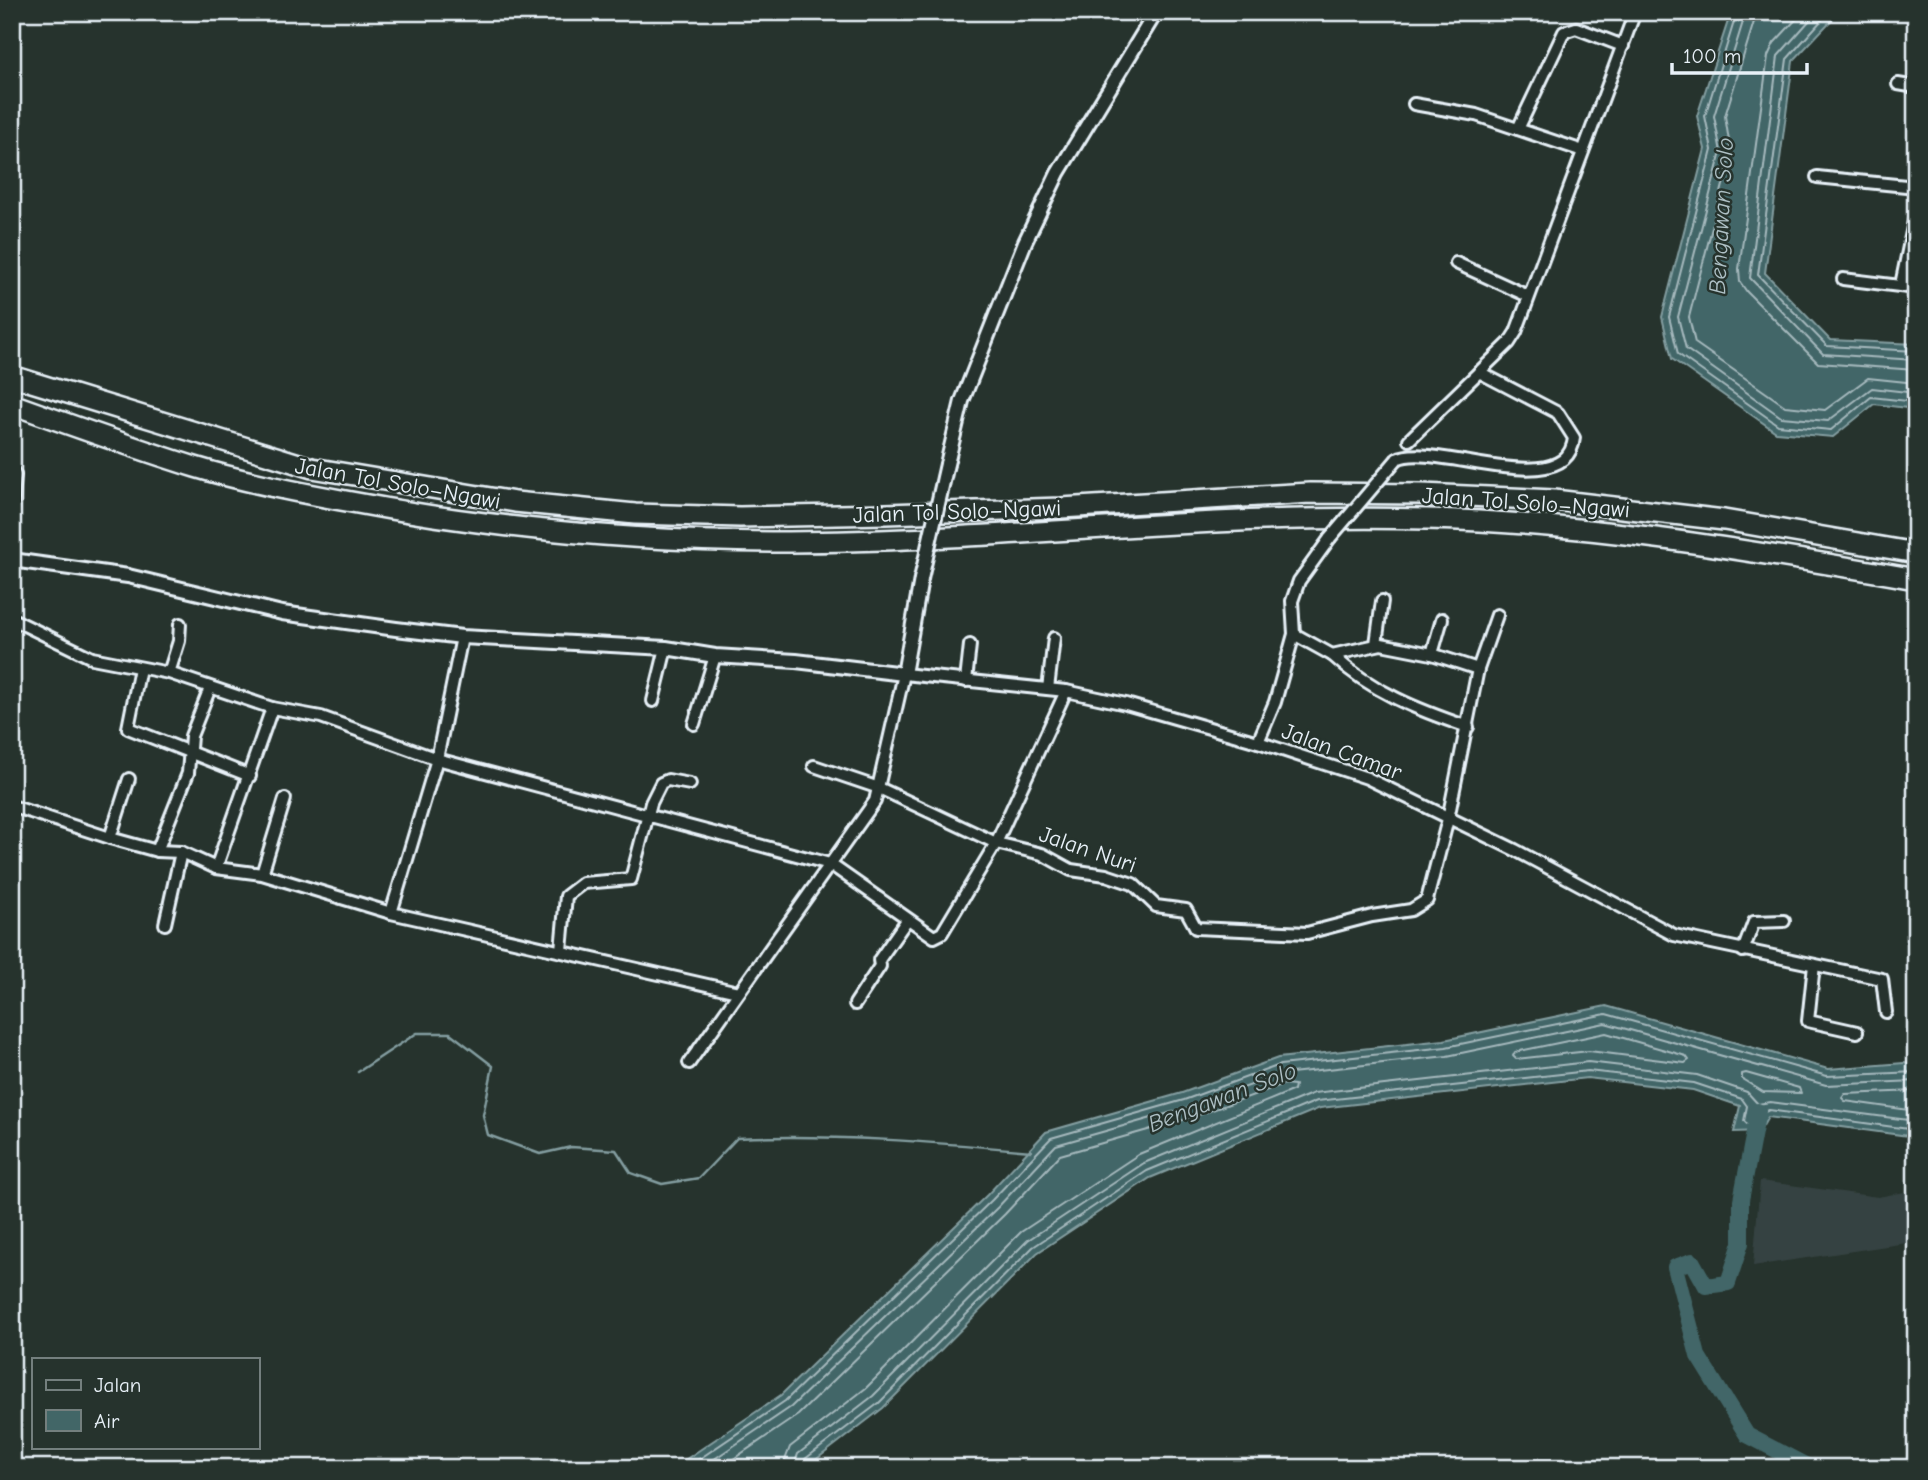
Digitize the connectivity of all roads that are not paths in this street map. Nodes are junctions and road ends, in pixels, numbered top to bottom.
1 (1156, 12) edge
2 (1635, 12) edge
3 (1623, 46) junction
4 (1898, 84) dead end
5 (1916, 86) edge
6 (1414, 104) dead end
7 (1518, 129) junction
8 (1583, 151) junction
9 (1816, 177) dead end
10 (1916, 187) edge
11 (1916, 212) edge
12 (1456, 264) dead end
13 (1843, 279) dead end
14 (1901, 285) junction
15 (1916, 288) edge
16 (1528, 296) junction
17 (1479, 372) junction
18 (12, 376) edge
19 (12, 404) edge
20 (1409, 440) dead end
21 (12, 470) edge
22 (12, 511) edge
23 (1916, 553) edge
24 (12, 559) edge
25 (1916, 579) edge
26 (1382, 601) dead end
27 (1497, 615) dead end
28 (12, 619) edge
29 (1442, 620) dead end
30 (180, 624) dead end
31 (1294, 634) junction
32 (462, 637) junction
33 (1054, 638) dead end
34 (1377, 644) junction
35 (970, 645) dead end
36 (666, 648) junction
37 (1432, 654) junction
38 (1332, 655) junction
39 (715, 656) junction
40 (140, 668) junction
41 (1478, 670) junction
42 (169, 673) junction
43 (904, 674) junction
44 (966, 681) junction
45 (211, 688) junction
46 (1048, 689) junction
47 (1066, 691) junction
48 (653, 701) dead end
49 (272, 708) junction
50 (694, 724) dead end
51 (1468, 727) junction
52 (1258, 742) junction
53 (190, 753) junction
54 (437, 759) junction
55 (814, 766) dead end
56 (250, 776) junction
57 (129, 779) dead end
58 (690, 784) dead end
59 (879, 788) junction
60 (285, 799) dead end
61 (12, 806) edge
62 (647, 816) junction
63 (1448, 819) junction
64 (110, 838) junction
65 (996, 842) junction
66 (157, 852) junction
67 (181, 852) junction
68 (830, 864) junction
69 (216, 868) junction
70 (262, 874) junction
71 (391, 913) junction
72 (907, 920) junction
73 (1784, 921) dead end
74 (164, 924) dead end
75 (561, 950) junction
76 (1743, 951) junction
77 (1814, 965) junction
78 (738, 992) junction
79 (855, 1004) dead end
80 (1886, 1012) dead end
81 (1857, 1032) dead end
82 (689, 1063) dead end

1 - 43 street, bridge
2 - 3 street
3 - 7 street
3 - 8 street
4 - 5 street
6 - 7 street
7 - 8 street
8 - 16 street
9 - 10 street
11 - 14 street
12 - 16 street
13 - 14 street
14 - 15 street
16 - 17 street
17 - 20 street
17 - 31 street, bridge
18 - 23 highway, Jalan Tol Solo–Ngawi
19 - 25 highway, Jalan Tol Solo–Ngawi
21 - 22 street
24 - 32 street
26 - 34 street
27 - 41 street
28 - 40 street
29 - 37 street
30 - 42 street
31 - 38 street
31 - 52 street
32 - 36 street
32 - 54 street
33 - 46 street
34 - 37 street
34 - 38 street
35 - 44 street
36 - 39 street
36 - 48 street
37 - 41 street
38 - 51 street
39 - 43 street
39 - 50 street
40 - 42 street
40 - 53 street
41 - 51 street
42 - 45 street
43 - 44 street, Jalan Camar
43 - 59 street
44 - 46 street, Jalan Camar
45 - 49 street
45 - 53 street
46 - 47 street, Jalan Camar
47 - 52 street, Jalan Camar
47 - 65 street
49 - 54 street
49 - 56 street
51 - 63 street
52 - 63 street, Jalan Camar
53 - 56 street
53 - 66 street
54 - 62 street
54 - 71 street
55 - 59 street, Jalan Nuri
56 - 69 street
57 - 64 street
58 - 62 street
59 - 65 street, Jalan Nuri
59 - 68 street
60 - 70 street
61 - 64 street
62 - 68 street
62 - 75 street
63 - 65 street, Jalan Nuri
63 - 76 street, Jalan Camar
64 - 66 street
65 - 72 street
66 - 67 street
67 - 69 street
67 - 74 street
68 - 72 street
68 - 78 street
69 - 70 street
70 - 71 street
71 - 75 street
72 - 79 street
73 - 76 street
75 - 78 street
76 - 77 street, Jalan Camar
77 - 80 street, Jalan Camar
77 - 81 street
78 - 82 street

